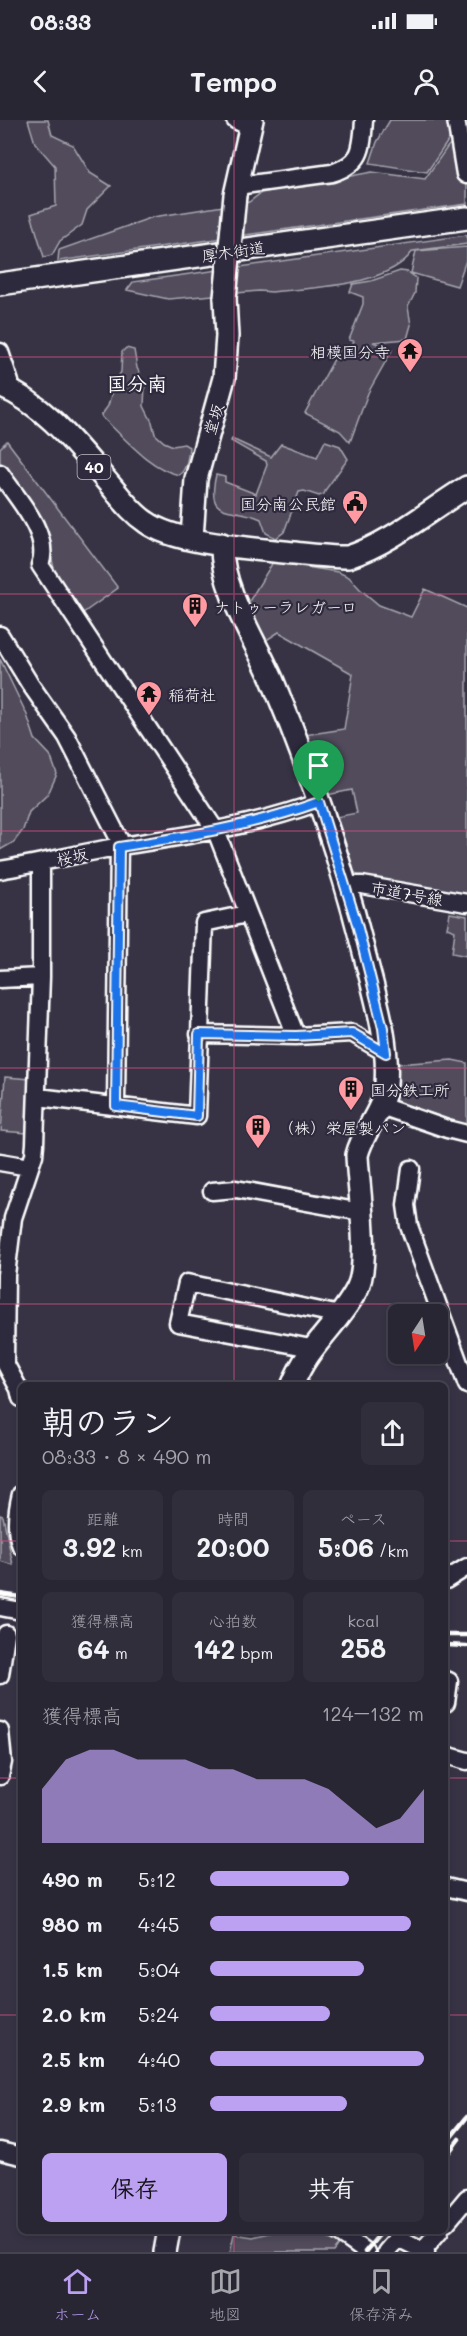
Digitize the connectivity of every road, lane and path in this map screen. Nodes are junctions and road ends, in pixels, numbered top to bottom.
1 (364, 120) edge
2 (456, 120) edge
3 (246, 122) edge
4 (467, 175) edge
5 (236, 190) junction
6 (467, 218) edge
7 (0, 284) edge
8 (0, 352) edge
9 (5, 388) edge
10 (0, 473) edge
11 (467, 487) edge
12 (192, 538) junction
13 (222, 544) junction
14 (0, 635) edge
15 (319, 802) junction
16 (216, 831) junction
17 (119, 847) junction
18 (41, 863) junction
19 (0, 870) edge
20 (347, 885) junction
21 (467, 903) edge
22 (247, 914) junction
23 (41, 977) junction
24 (0, 979) edge
25 (199, 1034) junction
26 (296, 1036) junction
27 (386, 1053) junction
28 (38, 1097) junction
29 (116, 1106) junction
30 (381, 1106) junction
31 (467, 1134) edge
32 (0, 1162) edge
33 (29, 1167) junction
34 (411, 1169) dead end
35 (212, 1191) dead end
36 (361, 1212) junction
37 (5, 1237) edge
38 (340, 1315) junction
39 (311, 1348) junction
40 (294, 1382) edge
41 (467, 1385) edge
42 (18, 1387) edge
43 (18, 1507) edge
44 (18, 1531) edge
45 (467, 1567) edge
46 (448, 1579) edge
47 (0, 1607) edge
48 (18, 1610) edge
49 (9, 1635) edge
50 (0, 1675) edge
51 (0, 1731) edge
52 (448, 1756) edge
53 (467, 1761) edge
54 (0, 1776) edge
55 (448, 1887) edge
56 (467, 1892) edge
57 (0, 2151) edge
58 (18, 2155) edge
59 (467, 2198) edge
60 (448, 2221) edge
61 (168, 2234) edge
62 (341, 2234) edge
63 (437, 2234) edge
64 (424, 2251) edge
65 (165, 2252) edge
66 (366, 2252) edge
67 (386, 2252) edge

1 - 5 street
2 - 4 street
3 - 5 main road, 堂坂
5 - 12 main road, 堂坂, bridge
6 - 7 main road, 厚木街道
8 - 9 street
9 - 12 main road, 40
10 - 16 street
11 - 13 main road, 40
12 - 13 main road, 40
13 - 15 main road
14 - 17 street
15 - 16 street, 桜坂
15 - 20 main road
16 - 17 street, 桜坂
16 - 22 street
17 - 18 street, 桜坂
17 - 29 street
18 - 19 street, 桜坂
18 - 23 street
20 - 21 street, 市道7号線
20 - 27 main road
22 - 25 street
22 - 26 street
23 - 24 street
23 - 28 street
25 - 26 street
25 - 29 street
26 - 27 street
27 - 30 main road
28 - 29 street
28 - 33 street
30 - 31 street
30 - 36 main road
32 - 33 street
33 - 37 street
34 - 41 street
35 - 36 street
36 - 38 main road
37 - 42 street
38 - 39 main road
38 - 39 street
39 - 40 main road
43 - 44 street
45 - 46 street
47 - 48 street
49 - 50 street
51 - 54 street
52 - 53 street
55 - 56 street
57 - 58 street
59 - 60 street
61 - 65 main road
62 - 66 street
63 - 64 street
64 - 67 street

